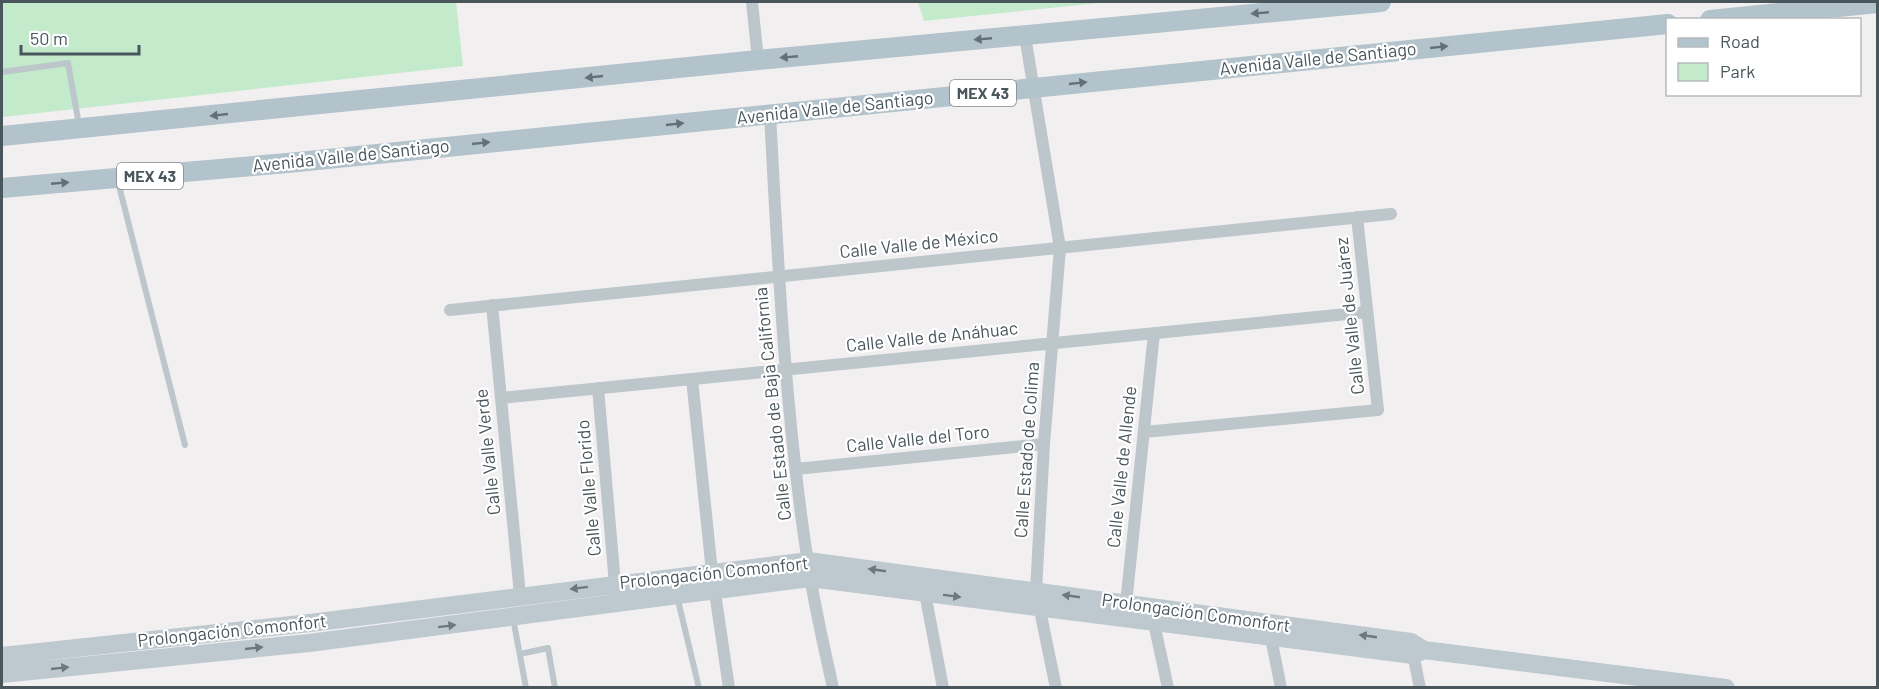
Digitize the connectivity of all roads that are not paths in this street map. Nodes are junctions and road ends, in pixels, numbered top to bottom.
1 (752, 2) edge
2 (1381, 2) edge
3 (1878, 3) edge
4 (1730, 18) edge
5 (1666, 24) edge
6 (1025, 36) junction
7 (758, 60) junction
8 (2, 72) edge
9 (1034, 88) junction
10 (770, 114) junction
11 (80, 129) junction
12 (2, 136) edge
13 (117, 178) junction
14 (2, 188) edge
15 (1391, 214) dead end
16 (1357, 217) junction
17 (1060, 248) junction
18 (779, 276) junction
19 (492, 305) junction
20 (450, 310) dead end
21 (1367, 312) junction
22 (1154, 333) junction
23 (1052, 343) junction
24 (786, 370) junction
25 (692, 379) junction
26 (598, 388) junction
27 (501, 398) junction
28 (1144, 432) junction
29 (1044, 444) junction
30 (185, 445) dead end
31 (796, 469) junction
32 (809, 570) junction
33 (713, 581) junction
34 (615, 584) junction
35 (925, 593) junction
36 (520, 595) junction
37 (677, 596) junction
38 (1038, 599) junction
39 (1126, 604) junction
40 (513, 618) junction
41 (1154, 623) junction
42 (1271, 638) junction
43 (1416, 649) junction
44 (520, 654) junction
45 (2, 656) edge
46 (2, 674) edge
47 (1697, 686) edge
48 (526, 687) edge
49 (555, 687) edge
50 (699, 687) edge
51 (729, 687) edge
52 (833, 687) edge
53 (944, 687) edge
54 (1056, 687) edge
55 (1168, 687) edge
56 (1281, 687) edge
57 (1420, 687) edge
58 (1726, 687) edge

1 - 7 street
2 -> 6 main road
3 - 4 main road
9 -> 5 main road, Avenida Valle de Santiago / MEX 43
6 -> 7 main road
6 - 9 street, Calle Estado de Colima
7 -> 11 main road
8 - 11 lane
9 - 10 main road, Avenida Valle de Santiago / MEX 43
9 - 17 street, Calle Estado de Colima
13 -> 10 main road, Avenida Valle de Santiago / MEX 43
10 - 18 street, Calle Estado de Baja California
11 - 12 main road
14 -> 13 main road, Avenida Valle de Santiago / MEX 43
13 - 30 lane
15 - 16 street, Calle Valle de México
16 - 17 street, Calle Valle de México
16 - 21 street, Calle Valle de Juárez
17 - 18 street, Calle Valle de México
17 - 23 street, Calle Estado de Colima
18 - 19 street, Calle Valle de México
18 - 24 street, Calle Estado de Baja California
19 - 20 street, Calle Valle de México
19 - 27 street, Calle Valle Verde
21 - 22 street, Calle Valle de Anáhuac
21 - 28 street, Calle Valle de Juárez
22 - 23 street, Calle Valle de Anáhuac
22 - 28 street, Calle Valle de Allende
23 - 24 street, Calle Valle de Anáhuac
23 - 29 street, Calle Estado de Colima
24 - 25 street, Calle Valle de Anáhuac
24 - 31 street, Calle Estado de Baja California
25 - 26 street, Calle Valle de Anáhuac
25 - 33 street
26 - 27 street, Calle Valle de Anáhuac
26 - 34 street, Calle Valle Florido
27 - 36 street, Calle Valle Verde
28 - 39 street, Calle Valle de Allende
29 - 31 street, Calle Valle del Toro
29 - 38 street, Calle Estado de Colima
31 - 32 street, Calle Estado de Baja California
32 - 33 street, Prolongación Comonfort
32 - 35 street, Prolongación Comonfort
38 -> 32 street, Prolongación Comonfort
32 - 52 street, Calle Estado de Baja California
33 - 34 street, Prolongación Comonfort
33 - 37 street, Prolongación Comonfort
33 - 51 street
34 -> 36 street, Prolongación Comonfort
35 -> 38 street, Prolongación Comonfort
35 - 53 street
36 - 45 street, Prolongación Comonfort
37 - 40 street, Prolongación Comonfort
37 - 50 lane
39 -> 38 street, Prolongación Comonfort
38 - 41 street, Prolongación Comonfort
38 - 54 street, Calle Estado de Colima
43 -> 39 street, Prolongación Comonfort
40 - 44 lane
46 -> 40 street, Prolongación Comonfort
41 - 42 street, Prolongación Comonfort
41 - 55 street
42 - 43 street, Prolongación Comonfort
42 - 56 street
43 - 47 street, Prolongación Comonfort
43 - 57 street
44 - 48 lane
44 - 49 lane
47 - 58 street, Prolongación Comonfort

